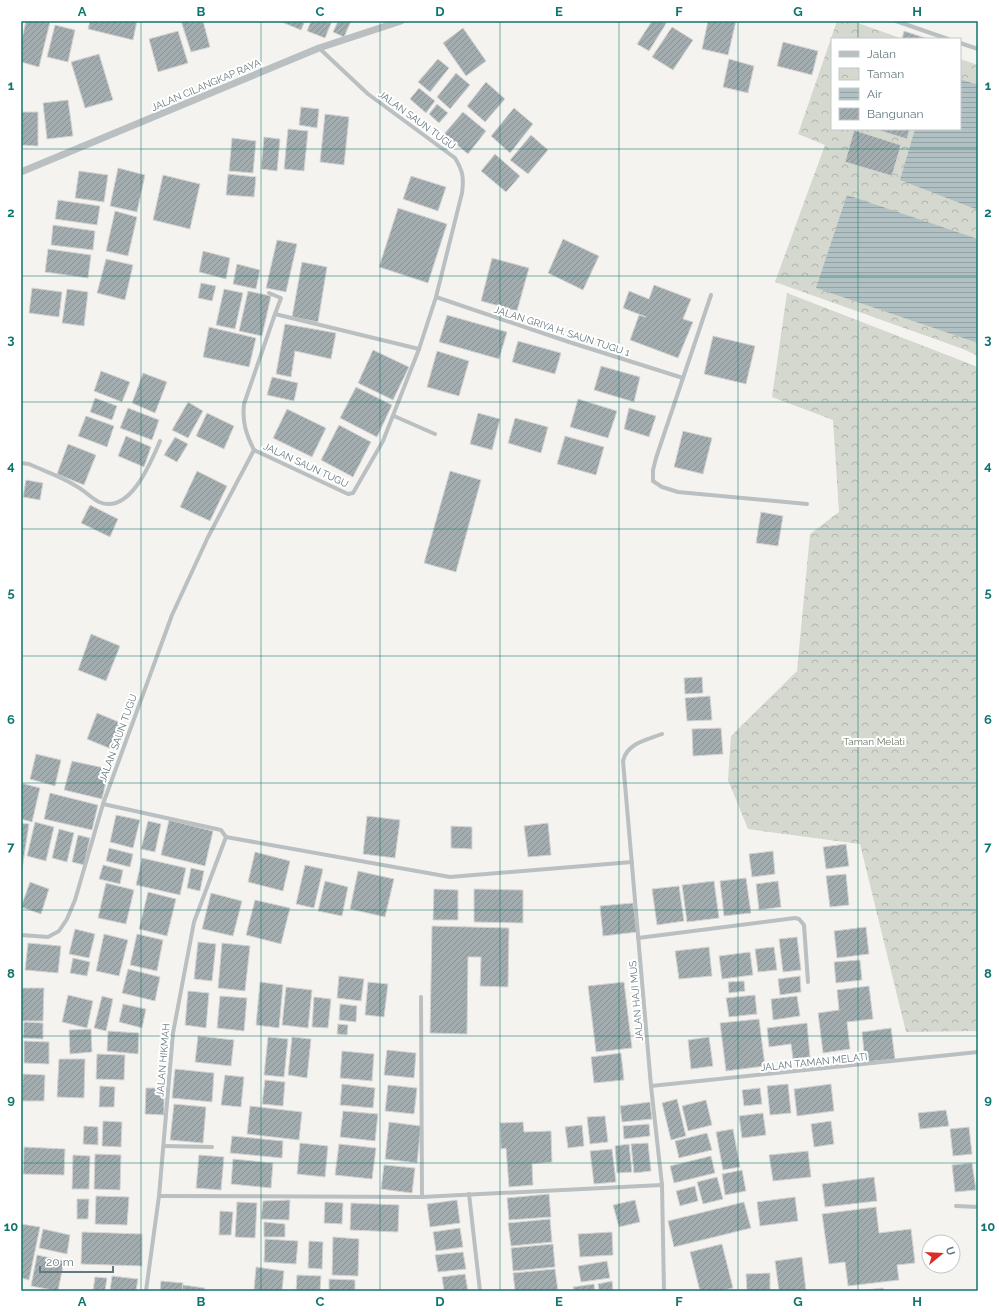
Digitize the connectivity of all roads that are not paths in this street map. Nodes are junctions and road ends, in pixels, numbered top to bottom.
1 (401, 21) edge
2 (896, 21) edge
3 (945, 38) edge
4 (961, 43) edge
5 (319, 48) junction
6 (978, 49) edge
7 (21, 172) edge
8 (269, 293) dead end
9 (711, 295) dead end
10 (436, 297) junction
11 (275, 314) junction
12 (419, 349) junction
13 (683, 378) junction
14 (394, 416) junction
15 (436, 434) dead end
16 (160, 441) dead end
17 (254, 450) junction
18 (21, 462) edge
19 (807, 504) dead end
20 (662, 734) dead end
21 (103, 804) junction
22 (226, 836) junction
23 (632, 862) junction
24 (21, 935) edge
25 (638, 938) junction
26 (808, 982) dead end
27 (421, 997) dead end
28 (978, 1052) edge
29 (651, 1086) junction
30 (164, 1146) junction
31 (212, 1147) dead end
32 (662, 1185) junction
33 (469, 1194) junction
34 (159, 1196) junction
35 (422, 1197) junction
36 (956, 1206) dead end
37 (978, 1207) edge
38 (146, 1291) edge
39 (480, 1291) edge
40 (664, 1291) edge

1 - 5 street, JALAN CILANGKAP RAYA
2 - 3 street
4 - 6 street
5 - 7 street, JALAN CILANGKAP RAYA
5 - 10 street, JALAN SAUN TUGU
8 - 11 street
9 - 13 street
10 - 12 street, JALAN SAUN TUGU
10 - 13 street, JALAN GRIYA H. SAUN TUGU 1
11 - 12 street
11 - 17 street
12 - 14 street, JALAN SAUN TUGU
13 - 19 street
14 - 15 street
14 - 17 street, JALAN SAUN TUGU
16 - 18 street
17 - 21 street, JALAN SAUN TUGU
20 - 23 street, JALAN HAJI MUS
21 - 22 street
21 - 24 street, JALAN SAUN TUGU
22 - 23 street
22 - 30 street, JALAN HIKMAH
23 - 25 street, JALAN HAJI MUS
25 - 26 street
25 - 29 street, JALAN HAJI MUS
27 - 35 street
28 - 29 street, JALAN TAMAN MELATI
29 - 32 street, JALAN HAJI MUS
30 - 31 street
30 - 34 street, JALAN HIKMAH
32 - 33 street
32 - 40 street, JALAN HAJI MUS
33 - 35 street
33 - 39 street
34 - 35 street
34 - 38 street, JALAN HIKMAH
36 - 37 street

